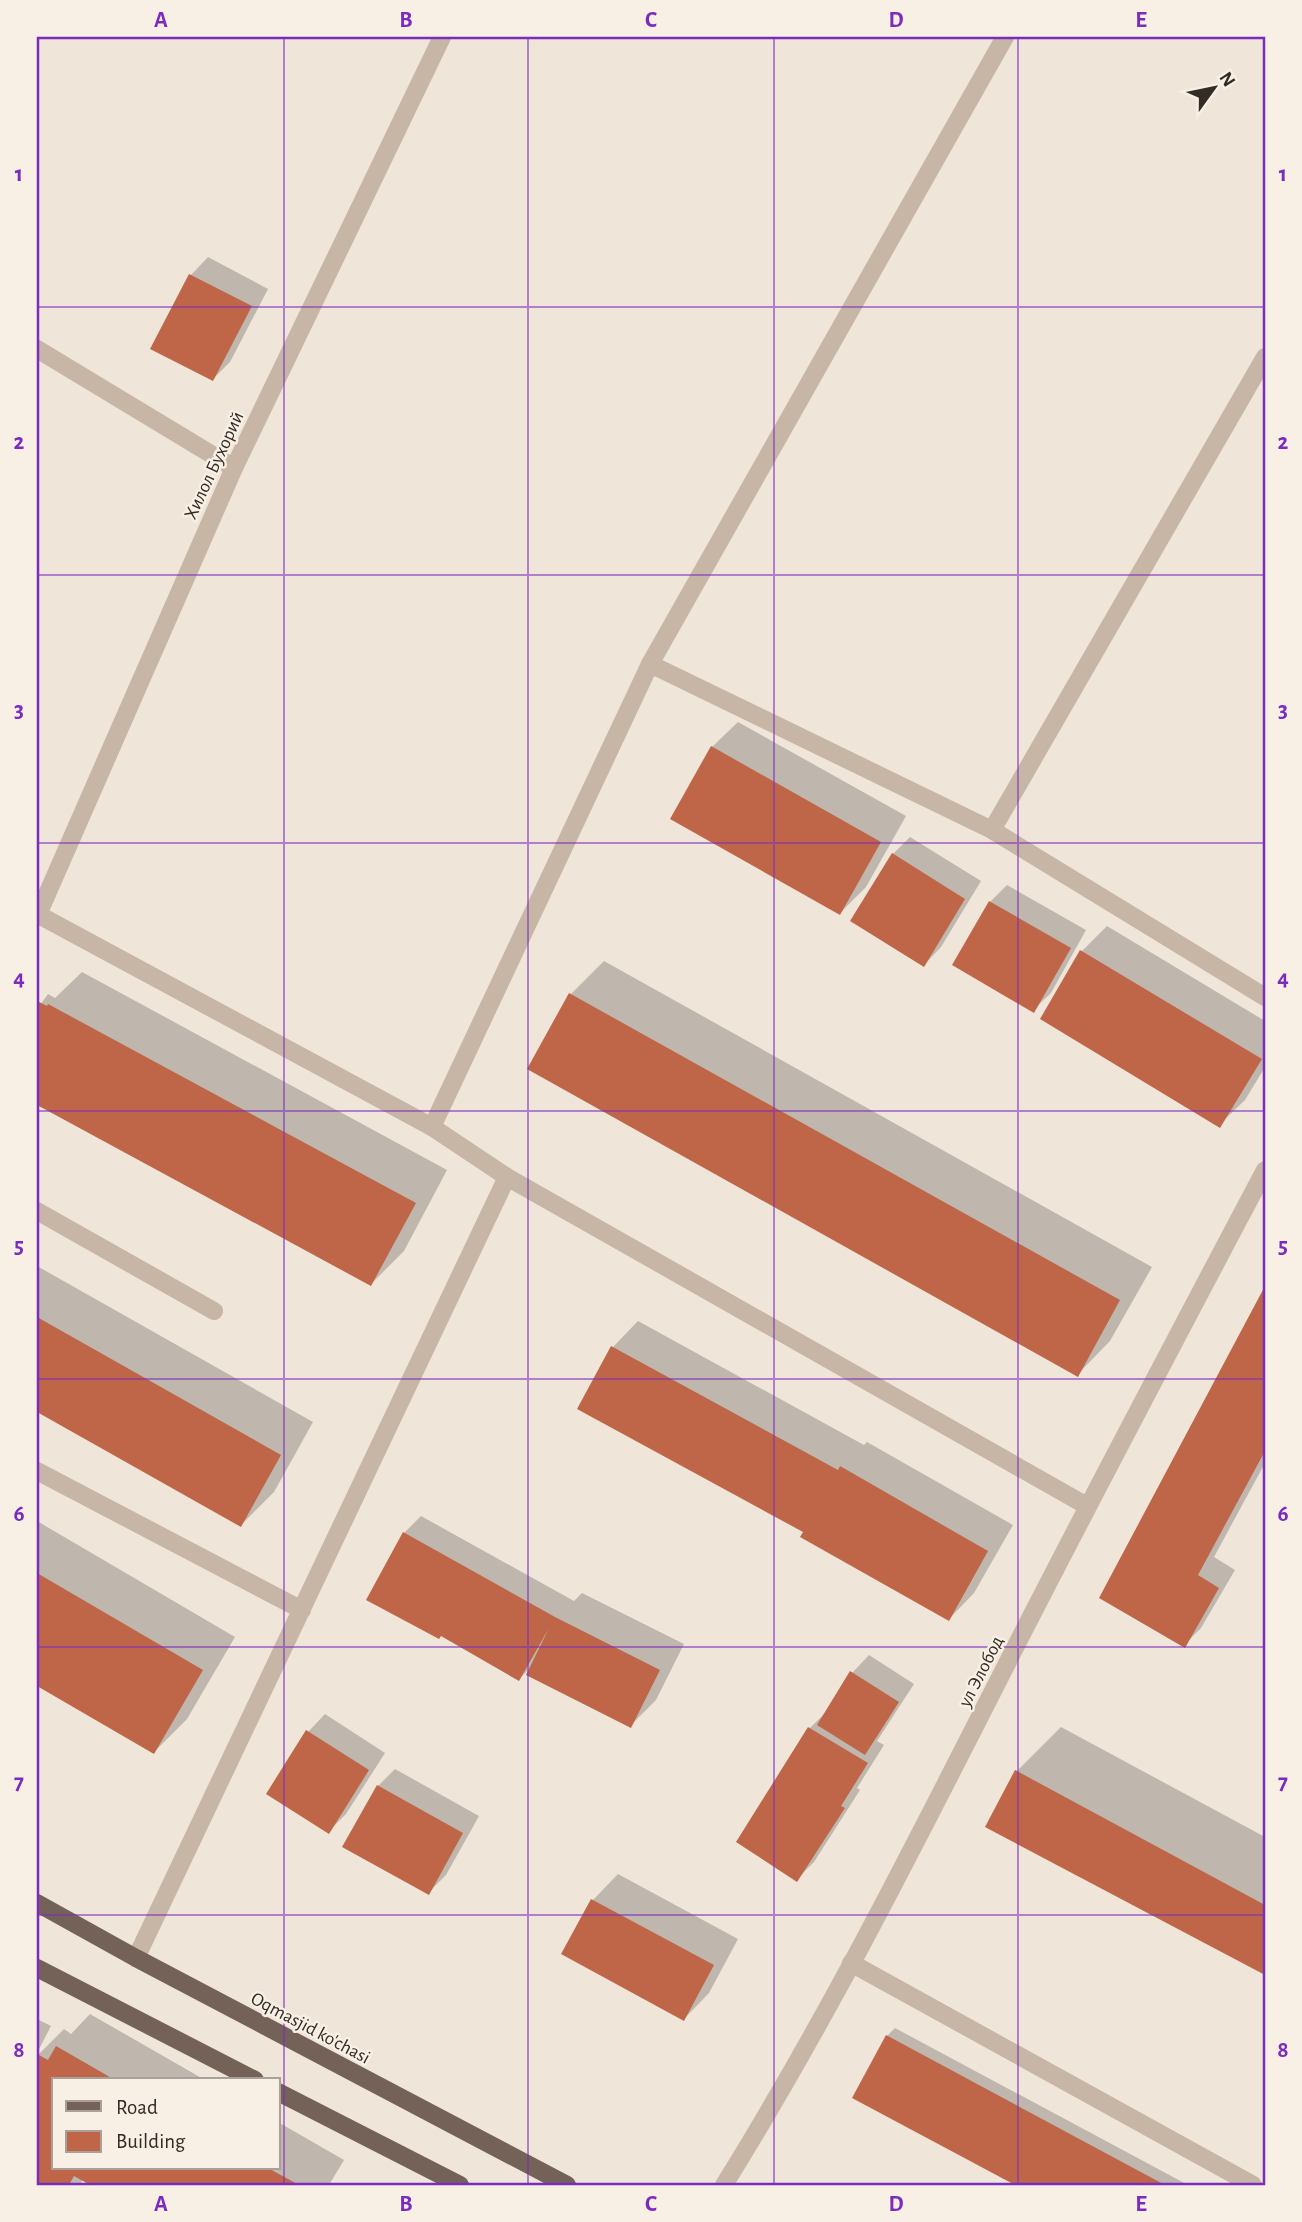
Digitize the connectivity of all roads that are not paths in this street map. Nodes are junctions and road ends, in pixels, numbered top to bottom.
1 (442, 37) edge
2 (1005, 37) edge
3 (37, 349) edge
4 (1265, 357) edge
5 (234, 468) junction
6 (650, 664) junction
7 (992, 830) junction
8 (37, 915) edge
9 (1265, 998) edge
10 (432, 1127) junction
11 (1265, 1170) edge
12 (507, 1177) junction
13 (37, 1211) edge
14 (214, 1311) dead end
15 (37, 1471) edge
16 (1087, 1506) junction
17 (302, 1610) junction
18 (37, 1903) edge
19 (136, 1958) junction
20 (851, 1964) junction
21 (37, 1968) edge
22 (251, 2078) edge
23 (280, 2093) edge
24 (460, 2185) edge
25 (566, 2185) edge
26 (724, 2185) edge
27 (1253, 2185) edge

1 - 5 street, Хилол Бухорий
2 - 6 street
3 - 5 street
4 - 7 street
5 - 8 street, Хилол Бухорий
6 - 7 street
6 - 10 street
7 - 9 street
8 - 10 street
10 - 12 street
11 - 16 street, ул Элобод
12 - 16 street
12 - 17 street
13 - 14 street
15 - 17 street
16 - 20 street, ул Элобод
17 - 19 street
18 - 19 main road, Oqmasjid ko'chasi
19 - 25 main road, Oqmasjid ko'chasi
20 - 26 street, ул Элобод
20 - 27 street
21 - 22 main road
23 - 24 main road

